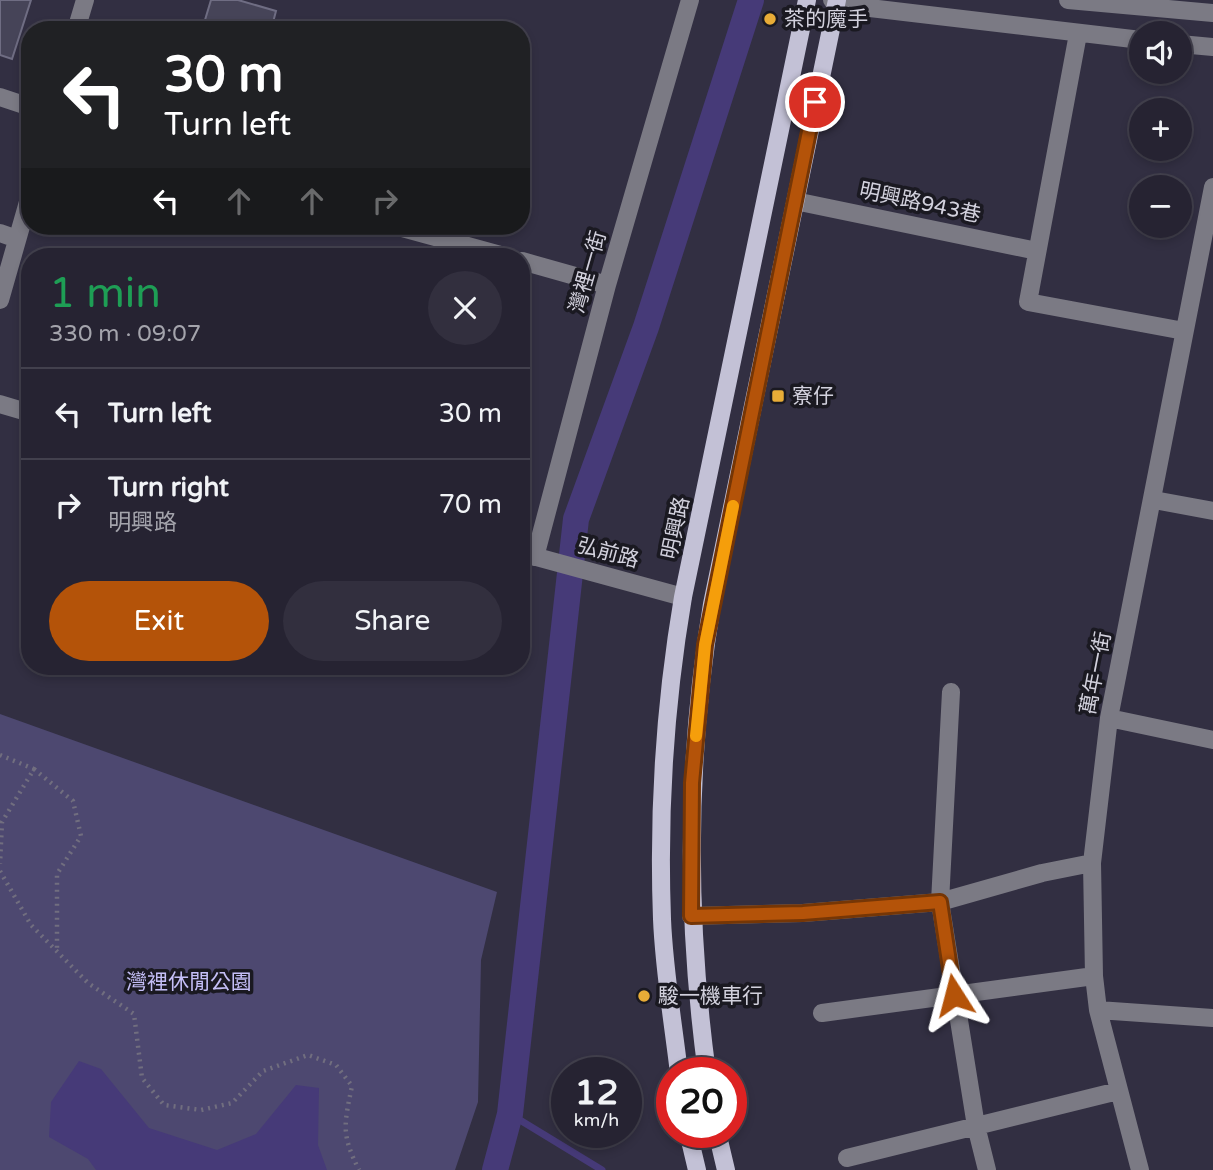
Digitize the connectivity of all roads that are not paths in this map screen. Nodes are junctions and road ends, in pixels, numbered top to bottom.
1 (85, 0) edge
2 (690, 0) edge
3 (807, 0) edge
4 (1068, 0) edge
5 (835, 1) edge
6 (1213, 13) edge
7 (79, 21) edge
8 (1078, 34) junction
9 (1129, 39) edge
10 (1192, 45) edge
11 (1213, 47) edge
12 (0, 97) edge
13 (21, 104) edge
14 (1213, 187) edge
15 (794, 201) junction
16 (21, 213) edge
17 (428, 235) edge
18 (9, 236) edge
19 (475, 248) edge
20 (1037, 251) junction
21 (530, 263) edge
22 (1205, 273) edge
23 (607, 285) junction
24 (0, 300) edge
25 (1184, 331) junction
26 (0, 404) edge
27 (21, 410) edge
28 (1154, 500) junction
29 (1213, 511) edge
30 (531, 556) edge
31 (683, 597) junction
32 (951, 692) dead end
33 (1109, 718) junction
34 (1213, 740) edge
35 (1092, 863) junction
36 (940, 902) junction
37 (691, 916) junction
38 (1094, 976) junction
39 (954, 995) junction
40 (1098, 1010) junction
41 (822, 1013) dead end
42 (1213, 1018) edge
43 (677, 1057) edge
44 (705, 1057) edge
45 (1118, 1091) junction
46 (976, 1126) junction
47 (691, 1148) edge
48 (721, 1148) edge
49 (847, 1158) dead end
50 (696, 1170) edge
51 (726, 1170) edge
52 (987, 1170) edge
53 (1140, 1170) edge

1 - 7 street
2 - 23 street, 灣裡一街
3 - 31 main road, 明興路
4 - 6 street
5 - 8 street
5 - 15 main road
8 - 9 street
8 - 20 street
10 - 11 street
12 - 13 street
14 - 22 street, 萬年一街
15 - 20 street, 明興路943巷
15 - 37 main road
16 - 18 street
17 - 19 street
18 - 24 street
20 - 25 street
21 - 23 street
22 - 25 street, 萬年一街
23 - 30 street, 灣裡一街
25 - 28 street, 萬年一街
26 - 27 street
28 - 29 street
28 - 33 street, 萬年一街
30 - 31 street, 弘前路
31 - 43 main road, 明興路
32 - 36 street
33 - 34 street
33 - 35 street, 萬年一街
35 - 36 street
35 - 38 street, 萬年一街
36 - 37 street
36 - 39 street
37 - 44 main road
38 - 39 street
38 - 40 street, 萬年一街
39 - 41 street
39 - 46 street
40 - 42 street
40 - 45 street, 萬年一街
45 - 46 street
45 - 53 street, 萬年一街
46 - 49 street
46 - 52 street
47 - 50 main road
48 - 51 main road

